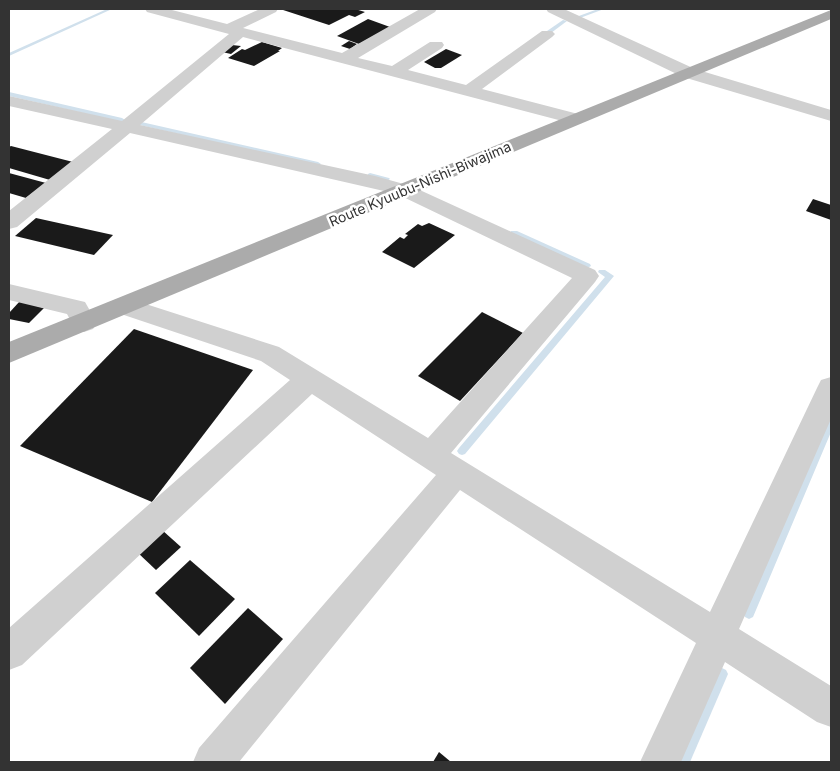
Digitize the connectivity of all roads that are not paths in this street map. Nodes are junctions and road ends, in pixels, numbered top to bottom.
1 (152, 9) edge
2 (271, 9) edge
3 (430, 9) edge
4 (553, 9) edge
5 (831, 14) edge
6 (234, 30) junction
7 (547, 34) dead end
8 (436, 45) dead end
9 (344, 59) junction
10 (394, 72) junction
11 (689, 73) junction
12 (469, 91) junction
13 (9, 101) edge
14 (831, 116) edge
15 (576, 119) junction
16 (126, 127) junction
17 (404, 190) junction
18 (9, 222) edge
19 (9, 292) edge
20 (124, 306) junction
21 (84, 323) junction
22 (9, 353) edge
23 (310, 379) junction
24 (831, 388) edge
25 (444, 463) junction
26 (717, 636) junction
27 (9, 652) edge
28 (831, 708) edge
29 (213, 762) edge
30 (660, 762) edge

1 - 6 street
2 - 6 street
3 - 9 street
4 - 11 street
5 - 11 main road, Route Kyuubu-Nishi-Biwajima
6 - 9 street
6 - 16 street
7 - 12 street
8 - 10 street
9 - 10 street
10 - 12 street
11 - 14 street
11 - 15 main road, Route Kyuubu-Nishi-Biwajima
12 - 15 street
13 - 16 street
15 - 17 main road, Route Kyuubu-Nishi-Biwajima
16 - 17 street
16 - 18 street
17 - 20 main road, Route Kyuubu-Nishi-Biwajima
17 - 25 street
19 - 21 street
20 - 21 main road, Route Kyuubu-Nishi-Biwajima
20 - 23 street
21 - 22 main road, Route Kyuubu-Nishi-Biwajima
23 - 25 street
23 - 27 street
24 - 26 street
25 - 26 street
25 - 29 street
26 - 28 street
26 - 30 street

